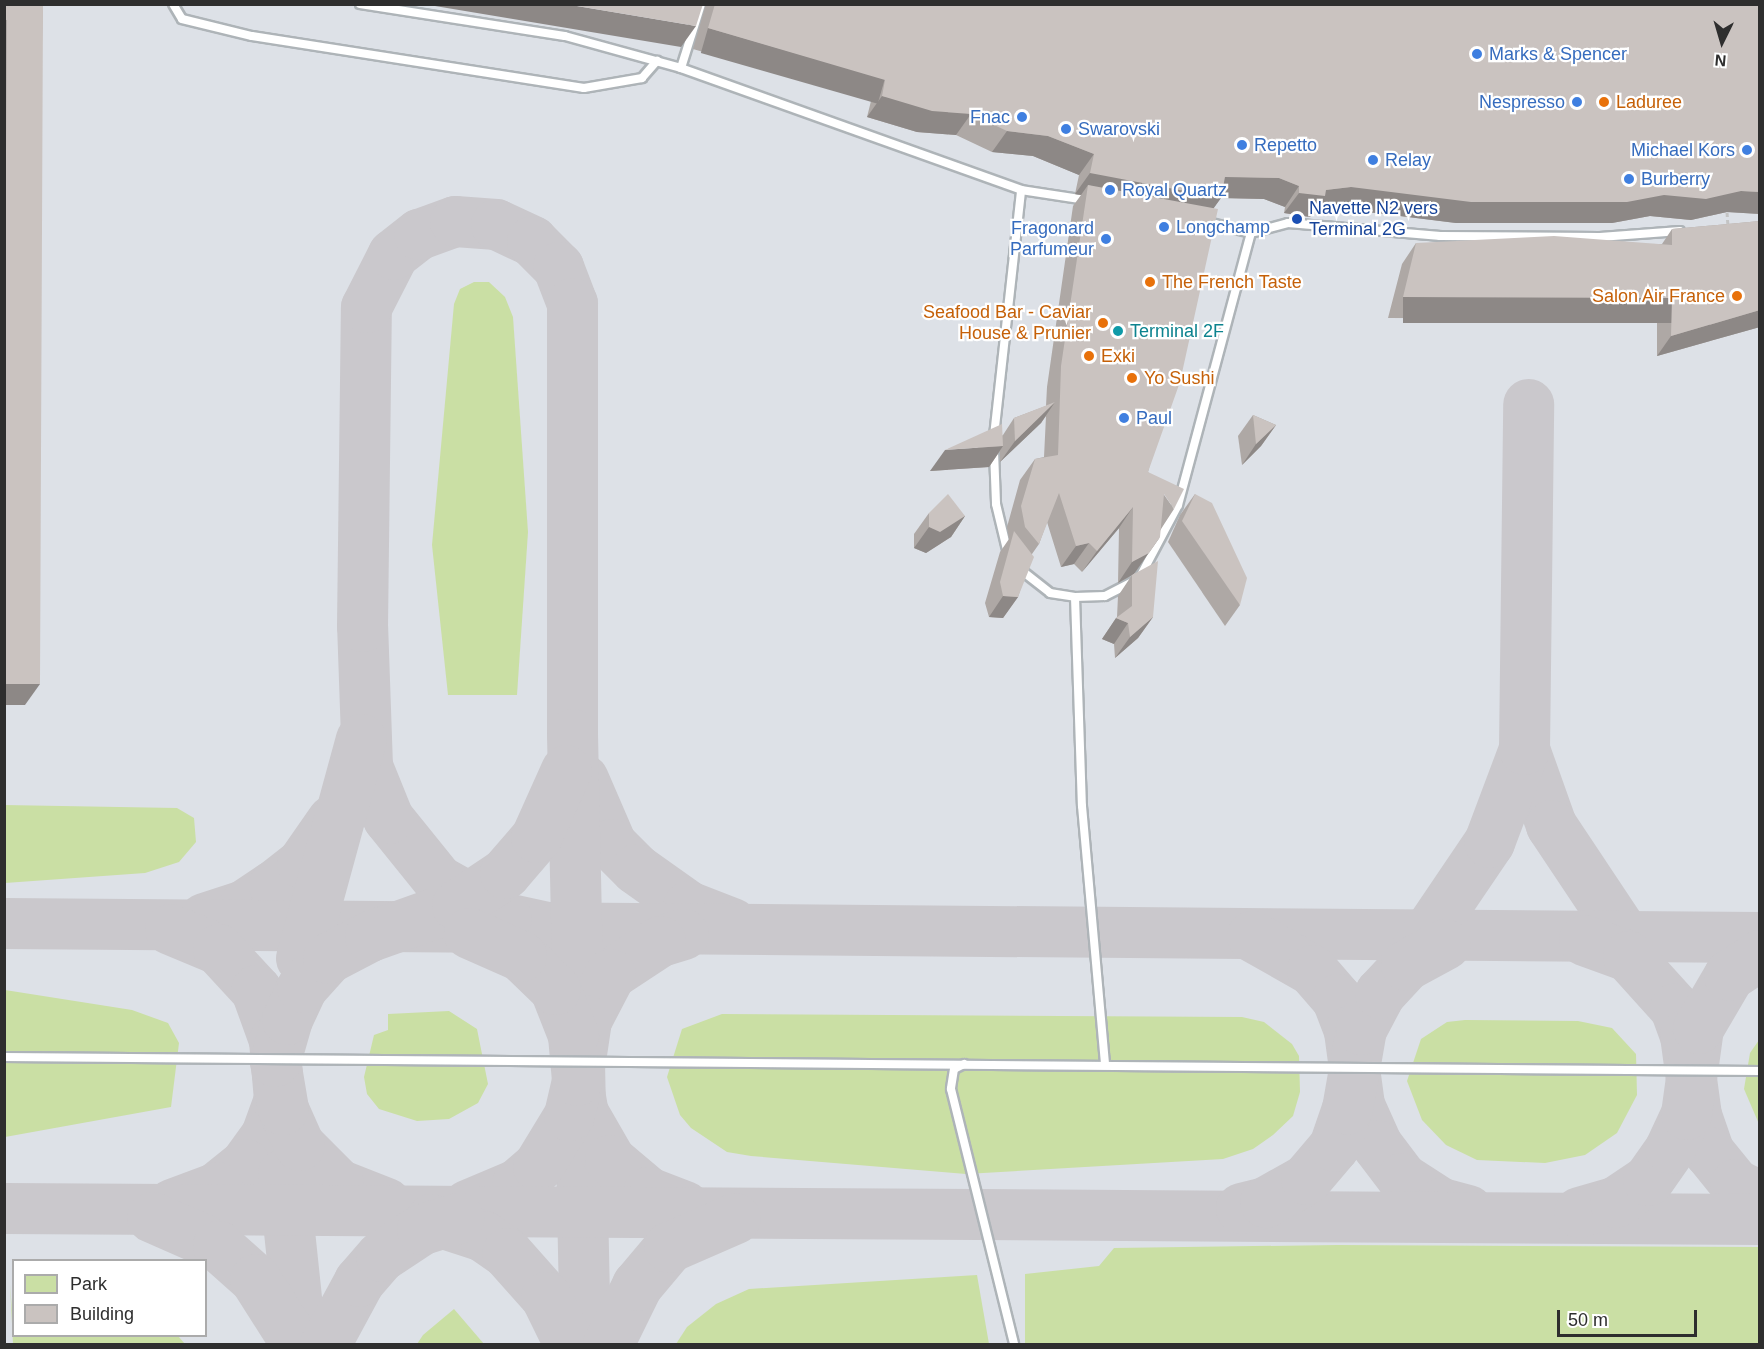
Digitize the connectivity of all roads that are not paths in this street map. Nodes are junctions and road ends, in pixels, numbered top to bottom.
1 (173, 4) edge
2 (360, 4) edge
3 (701, 4) edge
4 (657, 61) junction
5 (681, 68) junction
6 (1021, 190) junction
7 (1096, 202) edge
8 (1197, 220) edge
9 (1691, 231) edge
10 (1251, 233) junction
11 (1076, 597) junction
12 (4, 1057) edge
13 (965, 1063) junction
14 (1105, 1064) junction
15 (1760, 1071) edge
16 (1014, 1344) edge

1 - 4 lane
2 - 4 lane
3 - 5 lane
4 - 5 lane
5 - 6 lane
6 - 7 lane
6 - 11 lane
8 - 10 lane
9 - 10 lane
10 - 11 lane
11 - 14 lane
12 - 13 lane
13 - 14 lane
13 - 16 lane
14 - 15 lane

